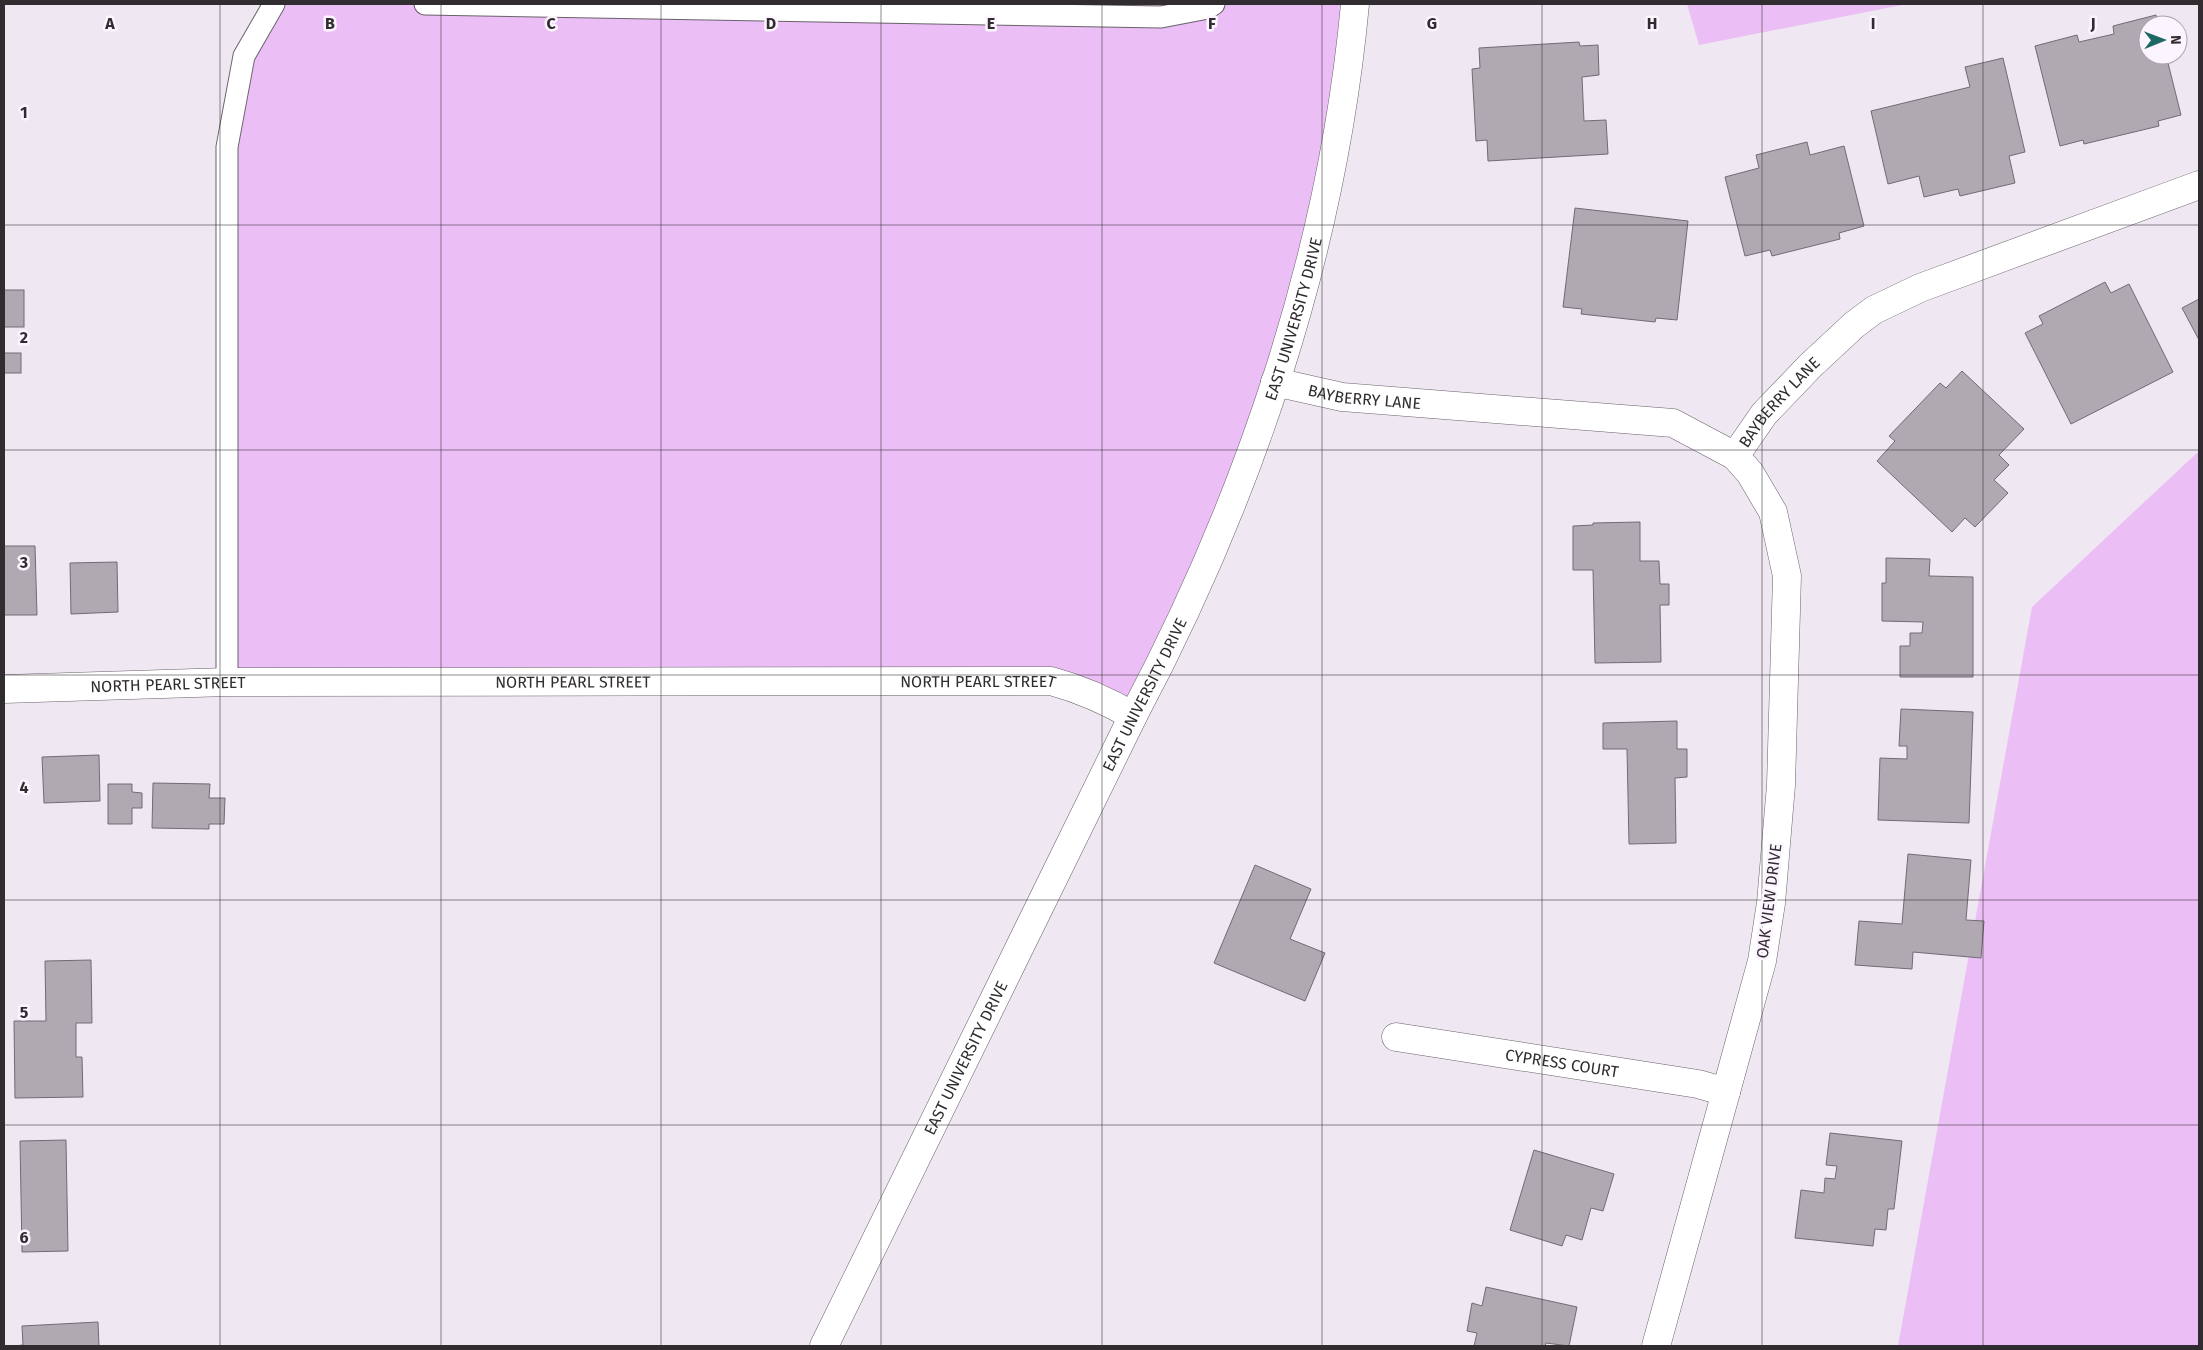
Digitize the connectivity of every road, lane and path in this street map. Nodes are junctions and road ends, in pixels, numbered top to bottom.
1 (274, 4) edge
2 (425, 4) edge
3 (1214, 4) edge
4 (1355, 4) edge
5 (925, 9) edge
6 (2199, 185) edge
7 (1275, 382) junction
8 (1735, 456) junction
9 (227, 682) junction
10 (4, 689) edge
11 (1133, 716) junction
12 (1396, 1037) dead end
13 (1726, 1092) junction
14 (824, 1346) edge
15 (1656, 1346) edge

1 - 9 lane
2 - 5 lane
3 - 5 lane
4 - 7 street, EAST UNIVERSITY DRIVE
6 - 8 street, BAYBERRY LANE
7 - 8 street, BAYBERRY LANE
7 - 11 street, EAST UNIVERSITY DRIVE
8 - 13 street, OAK VIEW DRIVE
9 - 10 street, NORTH PEARL STREET
9 - 11 street, NORTH PEARL STREET
11 - 14 street, EAST UNIVERSITY DRIVE
12 - 13 street, CYPRESS COURT
13 - 15 street, OAK VIEW DRIVE

